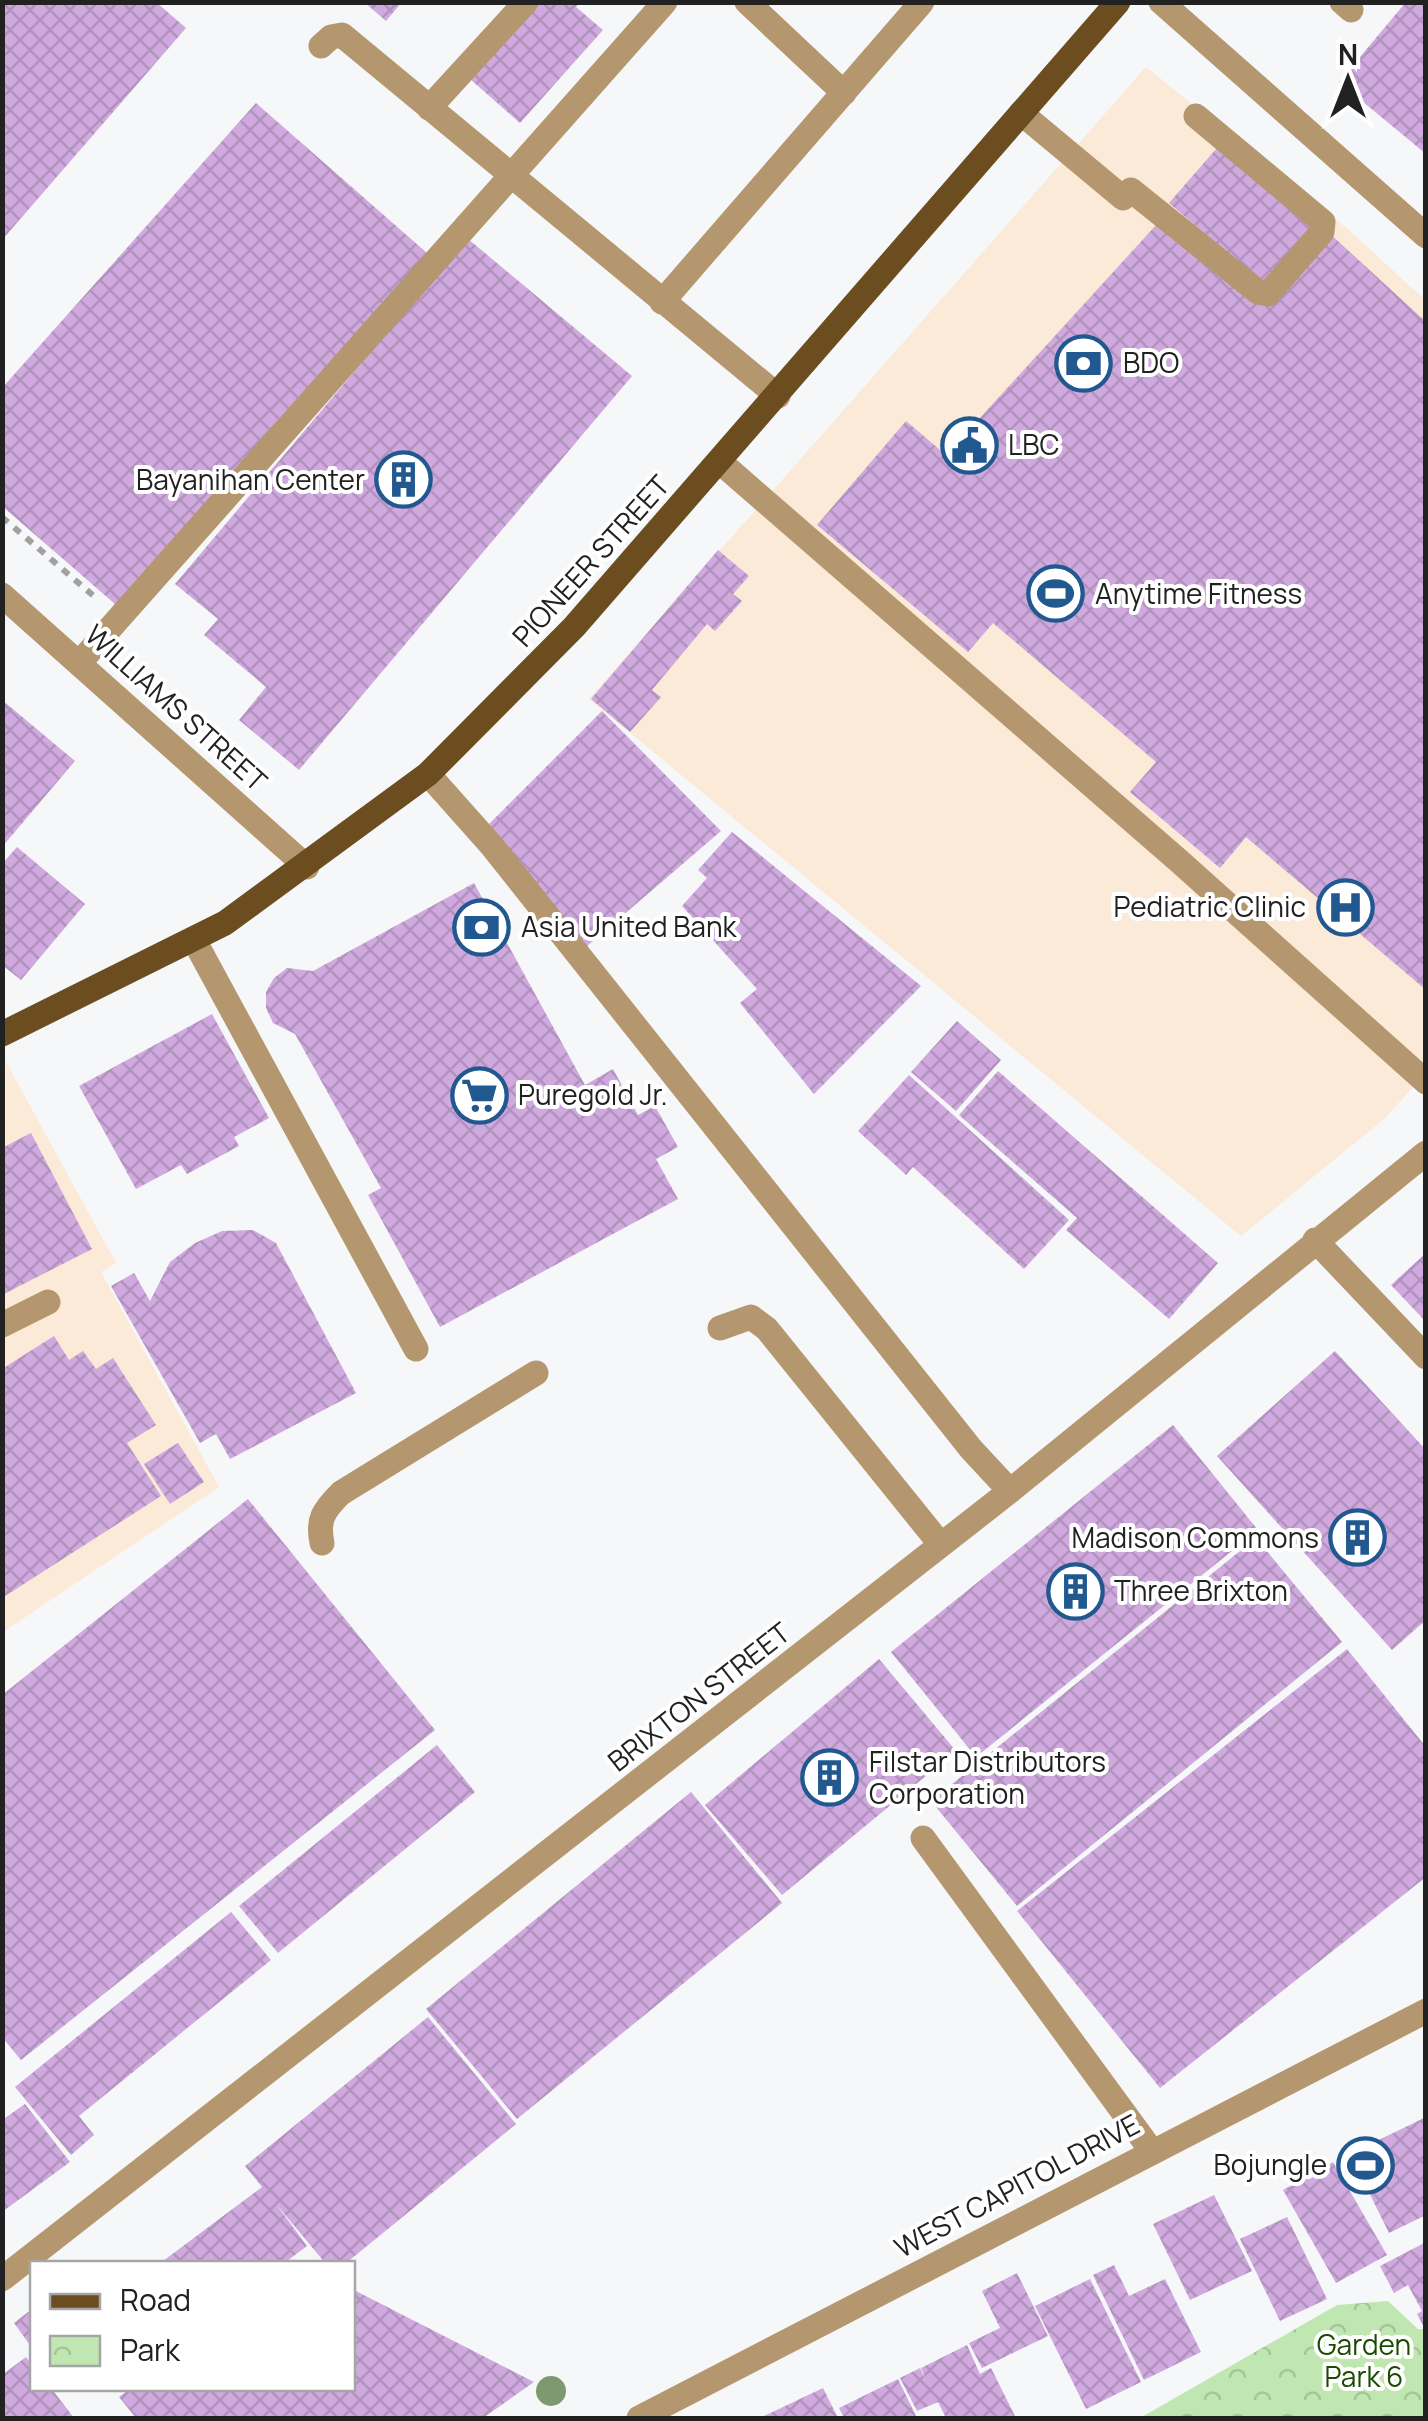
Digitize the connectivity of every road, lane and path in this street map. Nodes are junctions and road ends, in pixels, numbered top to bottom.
1 (526, 2) edge
2 (664, 2) edge
3 (747, 2) edge
4 (922, 2) edge
5 (1118, 2) edge
6 (1162, 2) edge
7 (321, 46) dead end
8 (844, 93) junction
9 (429, 108) junction
10 (1021, 113) junction
11 (1196, 116) dead end
12 (514, 178) junction
13 (1426, 236) edge
14 (662, 302) junction
15 (778, 396) junction
16 (720, 462) junction
17 (2, 517) edge
18 (2, 595) edge
19 (120, 618) junction
20 (81, 661) junction
21 (428, 774) junction
22 (307, 867) junction
23 (194, 940) junction
24 (2, 1034) edge
25 (1426, 1082) edge
26 (1426, 1153) edge
27 (1315, 1240) junction
28 (48, 1302) dead end
29 (2, 1325) edge
30 (720, 1328) dead end
31 (416, 1349) dead end
32 (1426, 1356) edge
33 (536, 1373) dead end
34 (1010, 1491) junction
35 (322, 1542) dead end
36 (941, 1545) junction
37 (924, 1838) dead end
38 (1426, 2011) edge
39 (1151, 2150) junction
40 (2, 2279) edge
41 (639, 2418) edge

1 - 9 street
2 - 12 street
3 - 8 street
4 - 8 street
5 - 10 main road, PIONEER STREET
6 - 13 street
7 - 9 street
8 - 14 street
9 - 12 street
10 - 11 street
10 - 15 main road, PIONEER STREET
12 - 14 street
12 - 19 street
14 - 15 street
15 - 16 main road, PIONEER STREET
16 - 21 main road, PIONEER STREET
16 - 25 street
17 - 19 path
18 - 20 street, WILLIAMS STREET
19 - 20 street
20 - 22 street, WILLIAMS STREET
21 - 22 main road, PIONEER STREET
21 - 34 street
22 - 23 main road, PIONEER STREET
23 - 24 main road, PIONEER STREET
23 - 31 street
26 - 27 street, BRIXTON STREET
27 - 32 street
27 - 34 street, BRIXTON STREET
28 - 29 street
30 - 36 street
33 - 35 street
34 - 36 street, BRIXTON STREET
36 - 40 street, BRIXTON STREET
37 - 39 street
38 - 39 street, WEST CAPITOL DRIVE
39 - 41 street, WEST CAPITOL DRIVE

